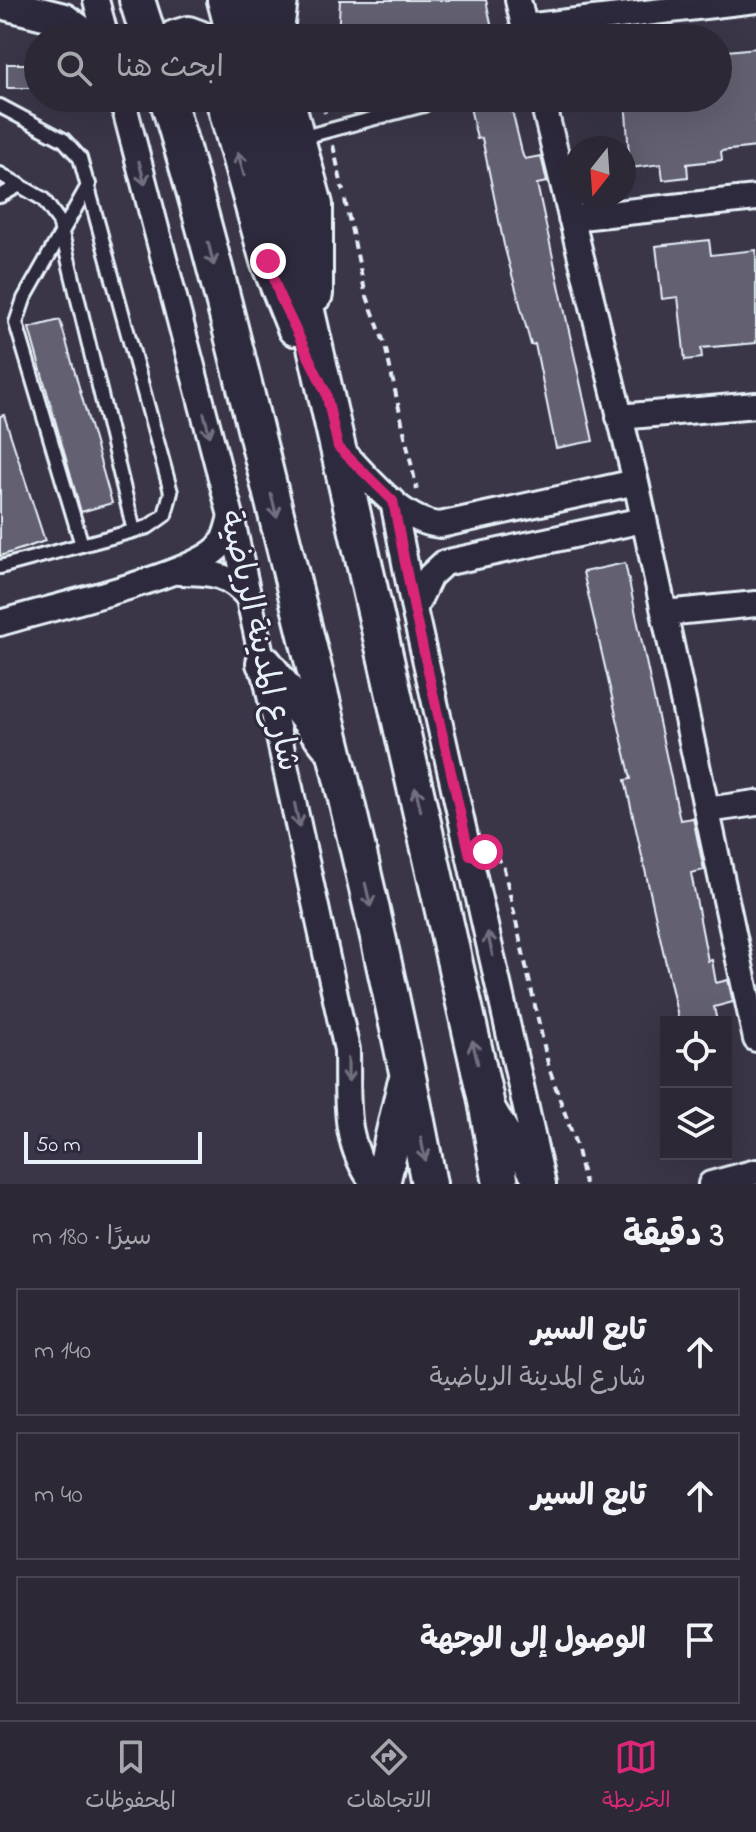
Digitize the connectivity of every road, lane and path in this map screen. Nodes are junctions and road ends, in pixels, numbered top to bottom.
1 (96, 0) edge
2 (225, 0) edge
3 (259, 0) edge
4 (282, 0) edge
5 (518, 0) edge
6 (756, 0) edge
7 (1, 1) edge
8 (71, 24) edge
9 (102, 24) edge
10 (231, 24) edge
11 (265, 24) edge
12 (279, 24) edge
13 (524, 24) edge
14 (589, 24) edge
15 (0, 106) edge
16 (126, 112) edge
17 (171, 112) edge
18 (227, 112) edge
19 (256, 112) edge
20 (297, 112) edge
21 (318, 112) edge
22 (398, 112) edge
23 (545, 112) edge
24 (314, 135) junction
25 (0, 174) edge
26 (89, 184) junction
27 (20, 185) junction
28 (0, 196) edge
29 (756, 198) edge
30 (571, 218) junction
31 (62, 229) junction
32 (312, 339) junction
33 (326, 393) junction
34 (756, 405) edge
35 (619, 417) junction
36 (338, 447) junction
37 (636, 482) junction
38 (393, 501) junction
39 (231, 516) junction
40 (643, 520) junction
41 (420, 522) junction
42 (134, 531) junction
43 (82, 545) junction
44 (0, 567) edge
45 (171, 572) junction
46 (250, 599) junction
47 (756, 604) edge
48 (414, 609) junction
49 (665, 613) junction
50 (0, 623) edge
51 (264, 663) junction
52 (335, 752) junction
53 (756, 803) edge
54 (707, 810) junction
55 (470, 856) junction
56 (756, 1036) edge
57 (408, 1072) junction
58 (485, 1096) junction
59 (756, 1172) edge
60 (374, 1184) edge
61 (382, 1184) edge
62 (429, 1184) edge
63 (501, 1184) edge
64 (541, 1184) edge
65 (585, 1184) edge
66 (711, 1184) edge

1 - 9 street
2 - 10 main road
3 - 11 main road
4 - 12 street
5 - 13 street
6 - 14 street
7 - 8 street
15 - 26 lane
16 -> 39 street, شارع المدينة الرياضية
17 -> 52 main road, شارع المدينة الرياضية
33 -> 18 main road
19 - 32 main road
20 - 24 main road
21 - 24 path
22 - 24 lane
23 - 30 street
24 - 32 main road
24 - 41 path
25 - 27 lane
26 - 31 lane
26 - 42 lane
27 - 28 lane
27 - 31 lane
29 - 30 street
30 - 35 street
31 - 42 lane
31 - 43 lane
32 - 33 main road
33 - 36 main road
34 - 35 street
35 - 37 street
36 - 38 street
58 -> 36 main road
37 - 40 street
37 - 41 street
38 - 41 street
38 - 48 street
39 - 45 street
39 - 46 street, شارع المدينة الرياضية
40 - 48 street
40 - 49 street
42 - 43 lane
43 - 44 lane
45 - 46 street
45 - 50 street
46 - 51 street, شارع المدينة الرياضية
47 - 49 street
48 - 55 street
49 - 54 street
51 - 52 main road
51 -> 60 street, شارع المدينة الرياضية
52 -> 57 main road, شارع المدينة الرياضية
53 - 54 street
54 - 56 street
64 -> 55 street
55 - 65 path
57 - 61 main road
57 -> 62 main road, شارع المدينة الرياضية
58 - 63 main road
58 - 64 street
59 - 66 street

